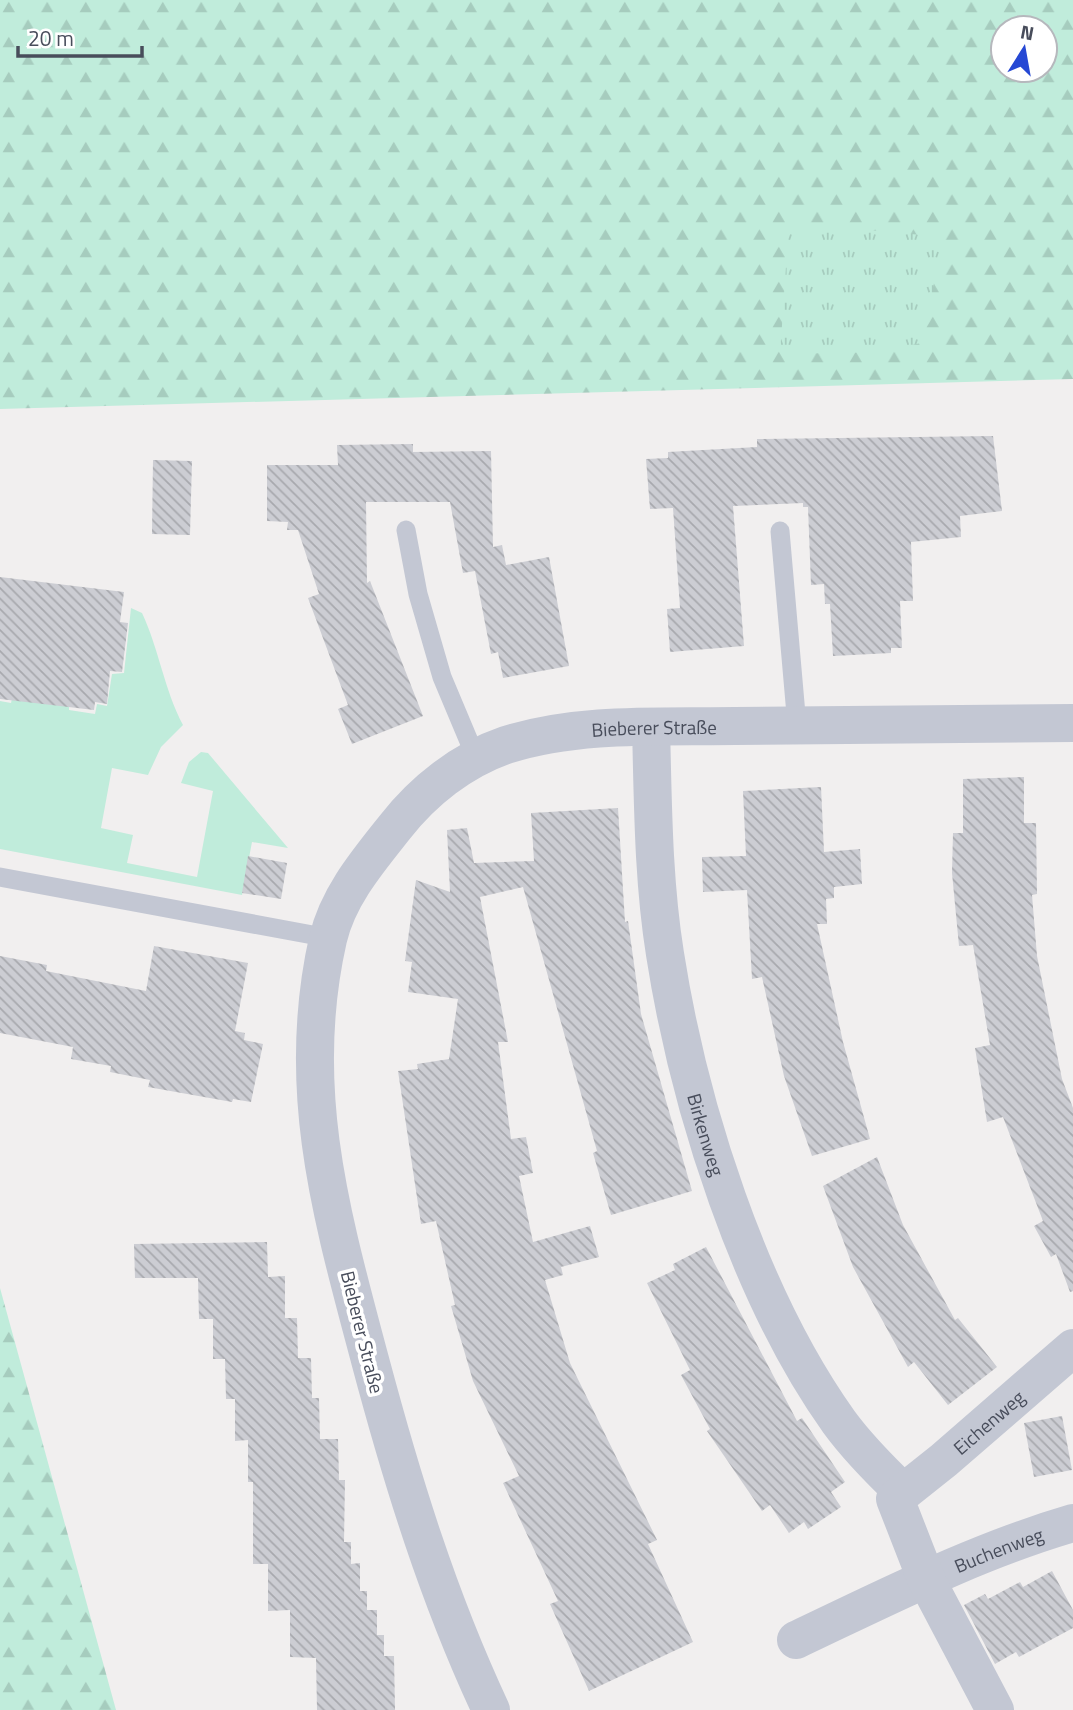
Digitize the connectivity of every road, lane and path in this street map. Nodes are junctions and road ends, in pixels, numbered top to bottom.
1 (406, 530) dead end
2 (780, 531) dead end
3 (1073, 723) edge
4 (797, 726) junction
5 (651, 727) junction
6 (477, 758) junction
7 (0, 877) edge
8 (329, 938) junction
9 (1073, 1348) edge
10 (903, 1492) junction
11 (1073, 1522) edge
12 (927, 1581) junction
13 (796, 1640) dead end
14 (491, 1710) edge
15 (995, 1710) edge

1 - 6 lane
2 - 4 lane
3 - 4 street, Bieberer Straße
4 - 5 street, Bieberer Straße
5 - 6 street, Bieberer Straße
5 - 10 street, Birkenweg
6 - 8 street, Bieberer Straße
7 - 8 lane
8 - 14 street, Bieberer Straße
9 - 10 street, Eichenweg
10 - 12 street
11 - 12 street, Buchenweg
12 - 13 street, Buchenweg
12 - 15 street

